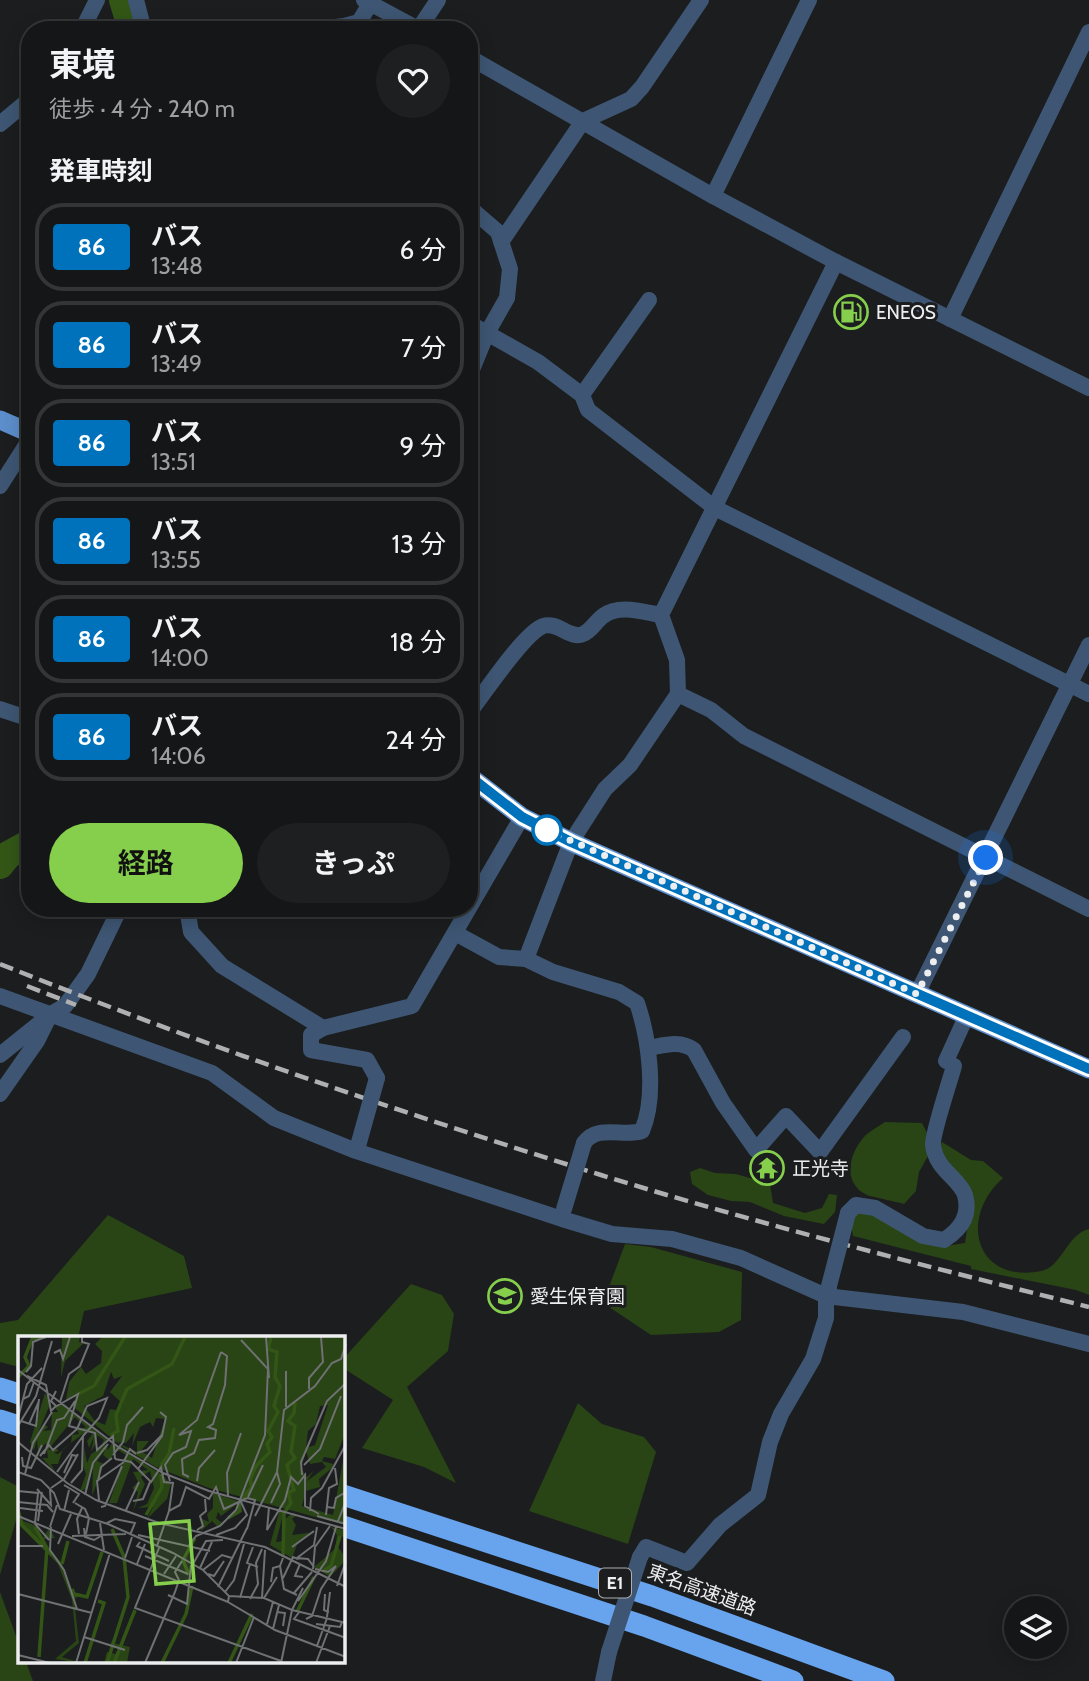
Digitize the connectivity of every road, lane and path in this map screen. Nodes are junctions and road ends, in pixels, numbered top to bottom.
1 (97, 0) edge
2 (136, 0) edge
3 (438, 0) edge
4 (701, 0) edge
5 (809, 0) edge
6 (367, 2) edge
7 (86, 21) edge
8 (142, 21) edge
9 (359, 21) edge
10 (403, 21) edge
11 (424, 21) edge
12 (1089, 32) edge
13 (478, 62) edge
14 (21, 106) edge
15 (583, 121) junction
16 (0, 124) edge
17 (713, 196) junction
18 (478, 215) edge
19 (501, 243) junction
20 (836, 262) junction
21 (649, 300) dead end
22 (950, 319) junction
23 (478, 328) edge
24 (487, 333) junction
25 (478, 355) edge
26 (1089, 388) edge
27 (582, 395) junction
28 (0, 420) edge
29 (21, 429) edge
30 (21, 453) edge
31 (0, 486) edge
32 (715, 508) junction
33 (661, 615) junction
34 (1089, 645) edge
35 (1070, 684) junction
36 (678, 694) junction
37 (1089, 694) edge
38 (478, 701) edge
39 (0, 709) edge
40 (21, 716) edge
41 (478, 783) edge
42 (522, 817) junction
43 (571, 842) junction
44 (986, 858) junction
45 (478, 893) edge
46 (1089, 909) edge
47 (116, 917) edge
48 (188, 917) edge
49 (464, 917) edge
50 (455, 933) junction
51 (526, 958) junction
52 (917, 994) junction
53 (0, 996) edge
54 (51, 1014) junction
55 (966, 1017) junction
56 (323, 1028) junction
57 (903, 1037) dead end
58 (649, 1048) junction
59 (0, 1055) edge
60 (1089, 1069) edge
61 (0, 1094) edge
62 (357, 1149) junction
63 (563, 1214) junction
64 (828, 1291) junction
65 (1089, 1344) edge
66 (0, 1388) edge
67 (18, 1394) edge
68 (0, 1420) edge
69 (18, 1426) edge
70 (345, 1495) edge
71 (345, 1527) edge
72 (603, 1681) edge
73 (793, 1681) edge
74 (884, 1681) edge

1 - 7 street
2 - 8 street
3 - 11 street
4 - 15 street
5 - 17 street
6 - 9 street
6 - 10 street
12 - 22 street
13 - 15 street
14 - 16 street
15 - 17 street
15 - 19 street
17 - 20 street
18 - 19 street
19 - 24 street
20 - 22 street
20 - 32 street
21 - 27 street
22 - 26 street
23 - 24 street
24 - 25 street
24 - 27 street
27 - 32 street
28 - 29 main road
30 - 31 street
32 - 33 street
32 - 35 street
33 - 36 street
33 - 38 street
34 - 35 street
35 - 37 street
35 - 44 street
36 - 43 street
36 - 44 street
39 - 40 street
41 - 42 main road
42 - 43 main road
42 - 45 street
43 - 51 street
43 - 52 main road
44 - 46 street
44 - 52 street
47 - 54 street
48 - 56 street
49 - 50 street
50 - 51 street
50 - 56 street
51 - 58 street
52 - 55 main road
53 - 54 street
54 - 59 street
54 - 61 street
54 - 62 street
55 - 60 main road
55 - 64 street, bridge
56 - 62 street, bridge
57 - 58 street
58 - 63 street, bridge
62 - 63 street
63 - 64 street
64 - 65 street
64 - 72 street, bridge
66 - 67 highway
68 - 69 highway
70 - 74 highway, 東名高速道路 / E1
71 - 73 highway, E1

